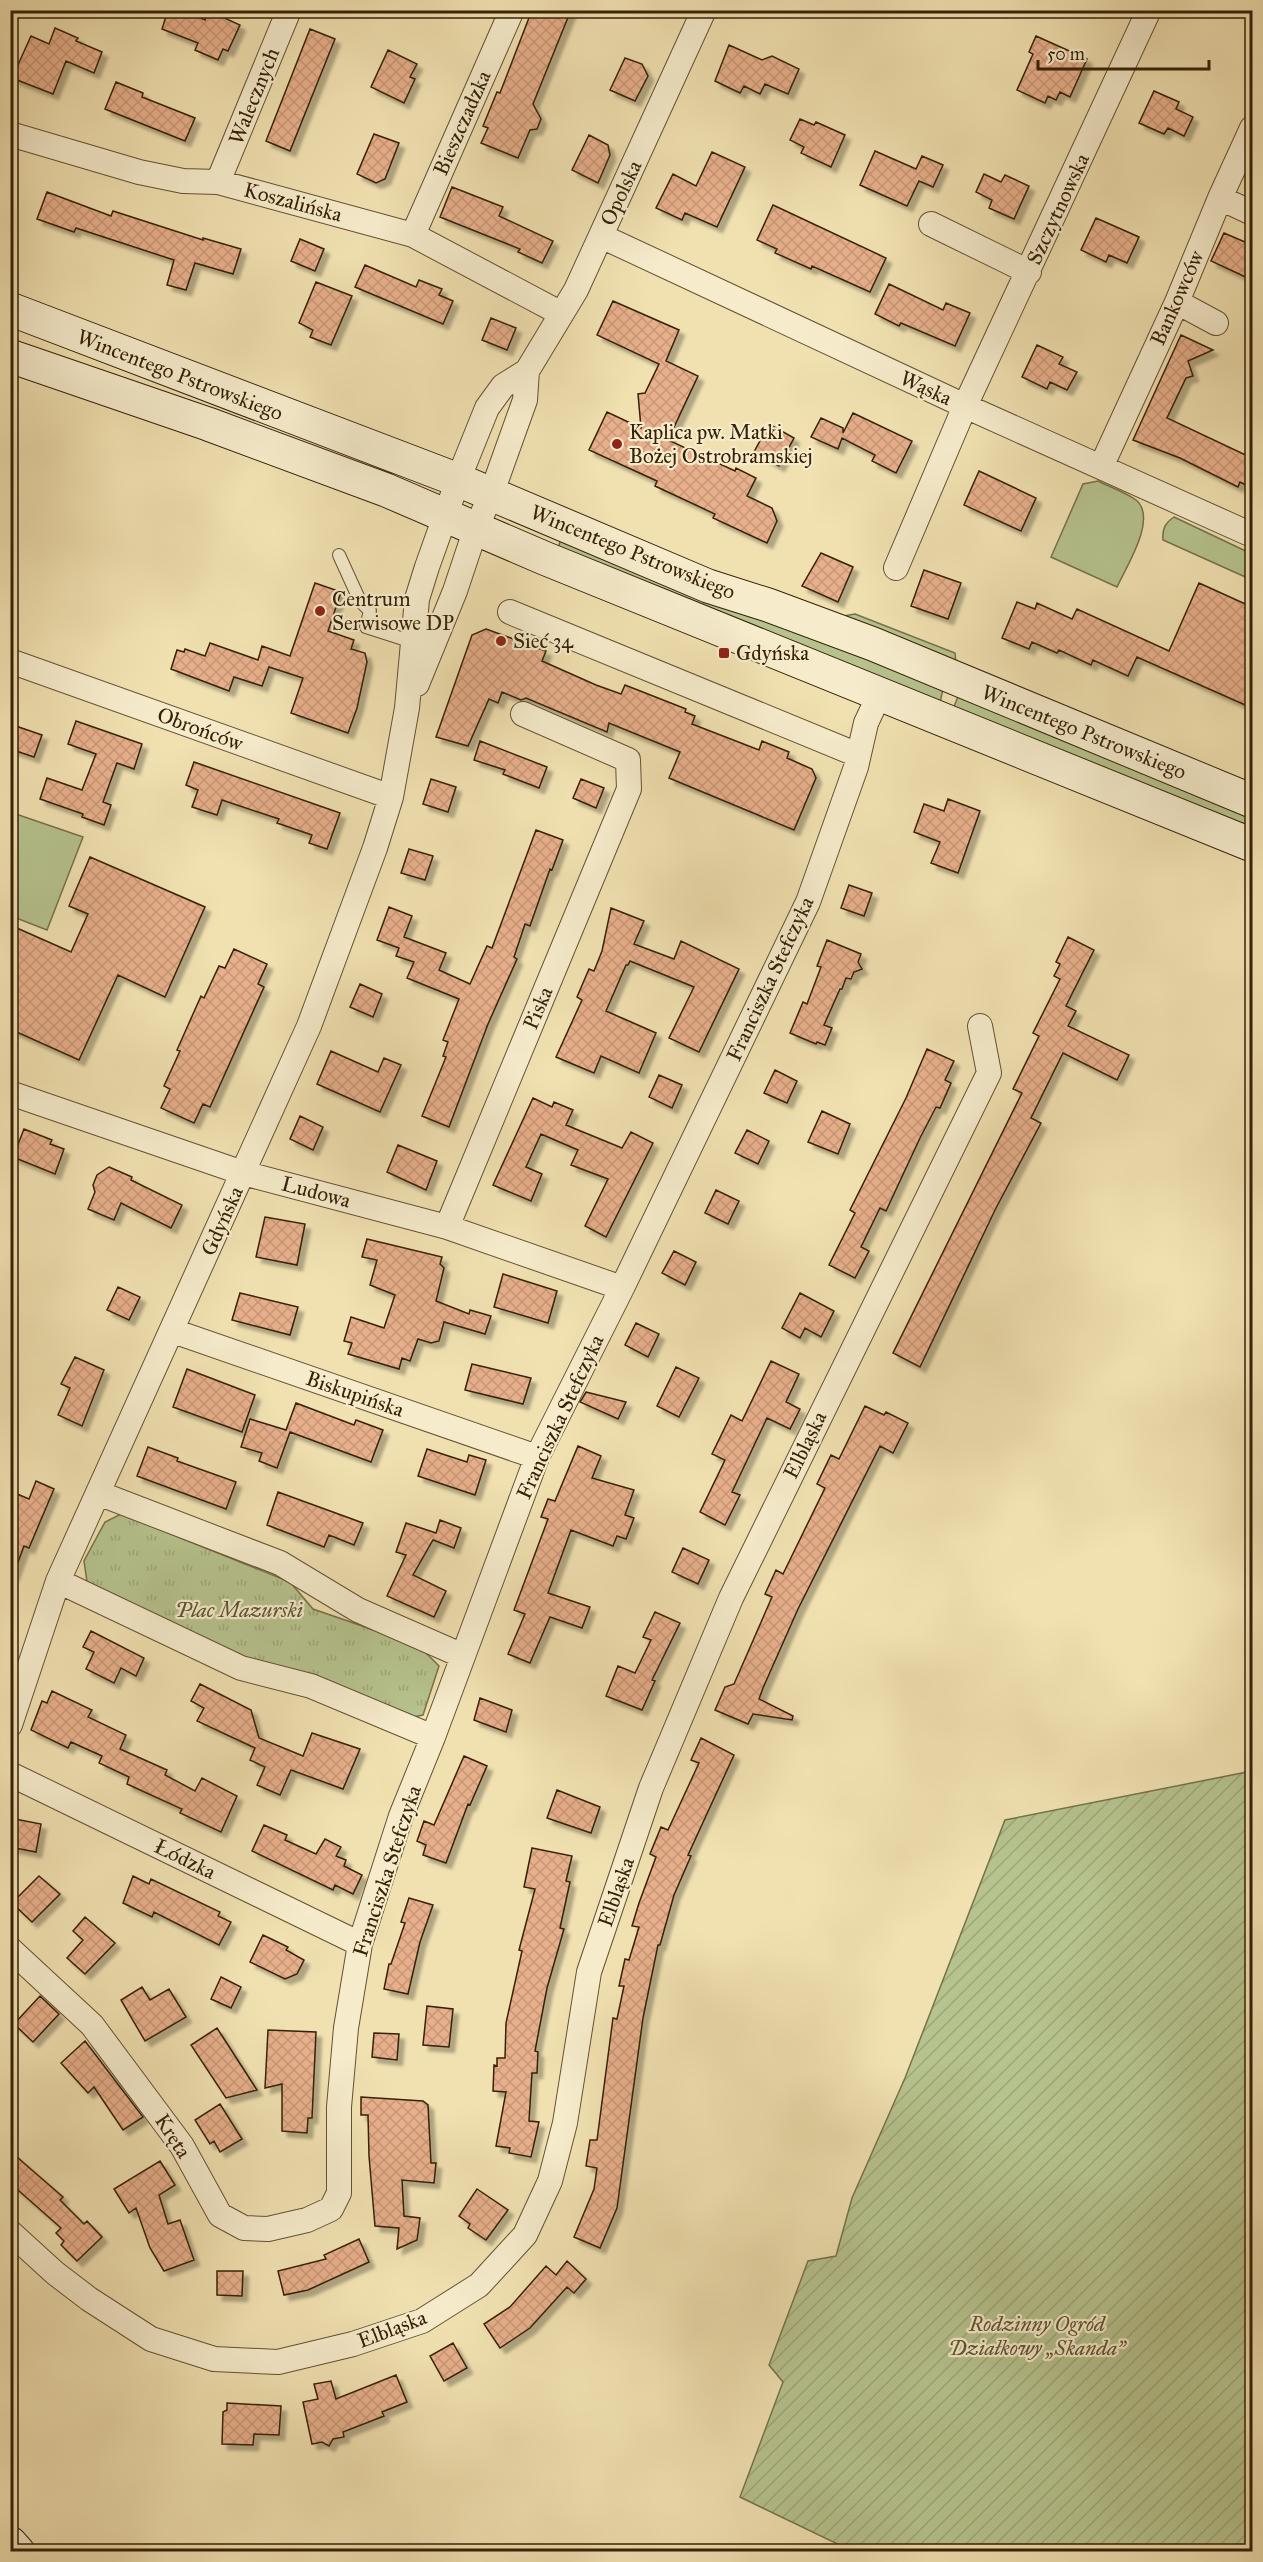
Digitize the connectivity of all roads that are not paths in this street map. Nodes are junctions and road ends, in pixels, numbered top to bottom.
1 (289, 10) edge
2 (512, 10) edge
3 (704, 10) edge
4 (1149, 10) edge
5 (1252, 128) edge
6 (10, 134) edge
7 (218, 182) junction
8 (1220, 198) junction
9 (1252, 213) edge
10 (931, 224) dead end
11 (413, 235) junction
12 (601, 236) junction
13 (1029, 272) junction
14 (1177, 302) junction
15 (10, 309) edge
16 (560, 313) junction
17 (1216, 323) dead end
18 (10, 356) edge
19 (527, 371) junction
20 (965, 406) junction
21 (1101, 466) junction
22 (458, 480) junction
23 (491, 495) junction
24 (445, 514) junction
25 (476, 528) junction
26 (1252, 535) edge
27 (339, 555) dead end
28 (896, 568) dead end
29 (510, 612) dead end
30 (413, 642) junction
31 (10, 662) edge
32 (880, 693) junction
33 (407, 708) junction
34 (523, 714) dead end
35 (858, 755) junction
36 (391, 797) junction
37 (1252, 801) edge
38 (1252, 844) edge
39 (980, 1026) dead end
40 (10, 1093) edge
41 (243, 1173) junction
42 (447, 1227) junction
43 (622, 1288) junction
44 (173, 1331) junction
45 (537, 1457) junction
46 (98, 1493) junction
47 (58, 1581) junction
48 (463, 1656) junction
49 (10, 1725) edge
50 (433, 1737) junction
51 (10, 1774) edge
52 (360, 1944) junction
53 (10, 1949) edge
54 (339, 2172) joint
55 (10, 2232) edge
56 (10, 2543) edge
57 (18, 2552) edge

1 - 7 street, Walecznych
2 - 11 street, Bieszczadzka
3 - 12 street, Opolska
4 - 13 street, Szczytnowska
5 - 8 street, Bankowców
6 - 7 street, Koszalińska
7 - 11 street, Koszalińska
8 - 9 street
8 - 14 street, Bankowców
10 - 13 street
11 - 16 street, Koszalińska
12 - 16 street, Opolska
12 - 20 street, Wąska
13 - 20 street, Szczytnowska
14 - 17 street
14 - 21 street, Bankowców
15 - 22 main road, Wincentego Pstrowskiego
16 - 19 street, Opolska
18 - 24 main road, Wincentego Pstrowskiego
19 - 22 street, Opolska
19 - 23 street, Opolska
20 - 21 street, Wąska
20 - 28 street, Szczytnowska
21 - 26 street, Wąska
22 - 23 main road, Wincentego Pstrowskiego
22 - 24 street, Opolska
23 - 25 street, Gdyńska
23 - 37 main road, Wincentego Pstrowskiego
24 - 25 main road, Wincentego Pstrowskiego
24 - 30 street, Gdyńska
25 - 32 main road, Wincentego Pstrowskiego
25 - 33 street, Gdyńska
27 - 30 lane
29 - 35 street
30 - 33 street, Gdyńska
31 - 36 street, Obrońców
32 - 35 street, Franciszka Stefczyka
32 - 38 main road, Wincentego Pstrowskiego
33 - 36 street, Gdyńska
34 - 42 street, Piska
35 - 43 street, Franciszka Stefczyka
36 - 41 street, Gdyńska
39 - 55 street, Elbląska
40 - 41 street, Ludowa
41 - 42 street, Ludowa
41 - 44 street, Gdyńska
42 - 43 street, Ludowa
43 - 45 street, Franciszka Stefczyka
44 - 45 street, Biskupińska
44 - 46 street, Gdyńska
45 - 48 street, Franciszka Stefczyka
46 - 47 street, Gdyńska
46 - 48 street
47 - 49 street, Gdyńska
47 - 50 street
48 - 50 street, Franciszka Stefczyka
50 - 52 street, Franciszka Stefczyka
51 - 52 street, Łódzka
52 - 54 street, Franciszka Stefczyka
53 - 54 street, Kręta
56 - 57 main road

